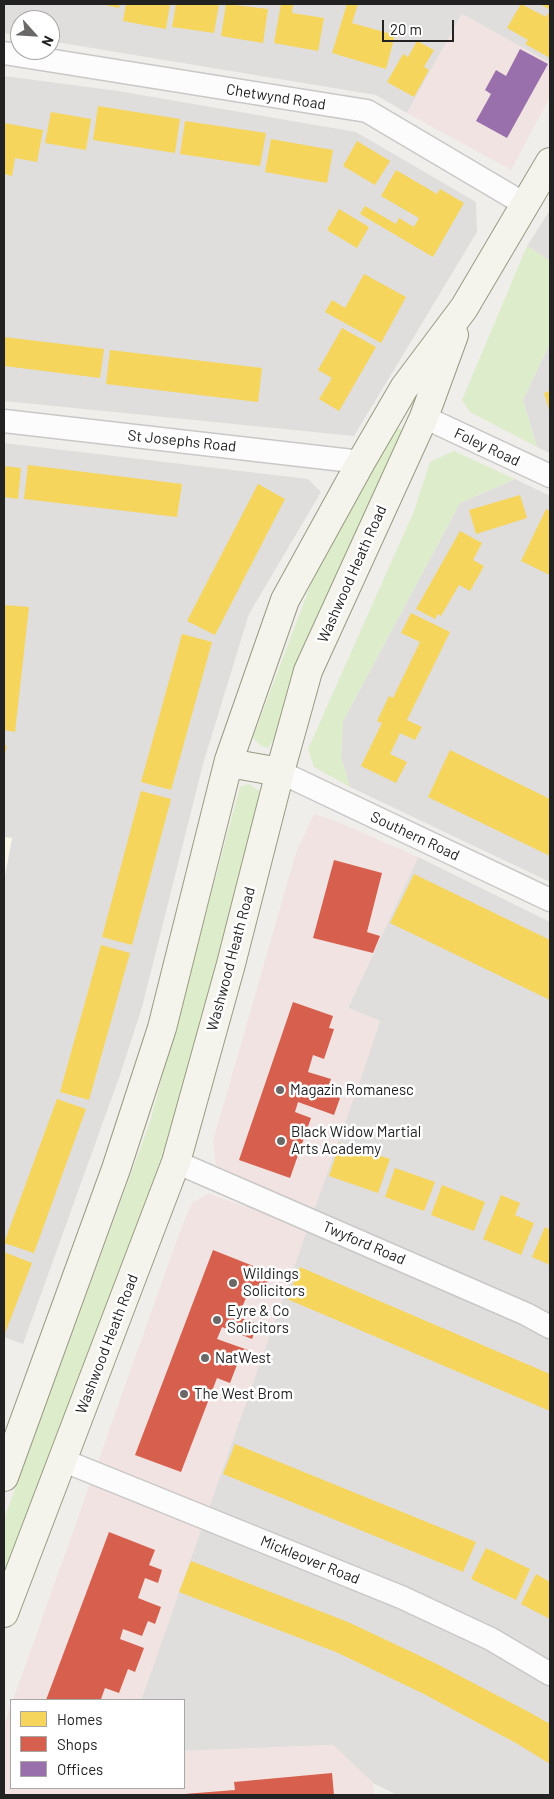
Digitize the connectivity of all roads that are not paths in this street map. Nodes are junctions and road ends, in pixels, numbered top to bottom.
1 (4, 53) edge
2 (550, 162) edge
3 (526, 205) junction
4 (464, 308) junction
5 (424, 417) junction
6 (4, 421) edge
7 (361, 462) junction
8 (550, 476) edge
9 (229, 763) junction
10 (280, 772) junction
11 (550, 900) edge
12 (176, 1162) junction
13 (550, 1327) edge
14 (62, 1460) junction
15 (4, 1477) edge
16 (4, 1614) edge
17 (550, 1674) edge

1 - 3 street, Chetwynd Road
2 - 3 main road, Washwood Heath Road
3 - 4 main road, Washwood Heath Road
4 - 5 main road, Washwood Heath Road
4 - 7 main road, Washwood Heath Road
5 - 8 street, Foley Road
5 - 10 main road, Washwood Heath Road
6 - 7 street, St Josephs Road
7 - 9 main road, Washwood Heath Road
9 - 10 main road
9 - 15 main road, Washwood Heath Road
10 - 11 street, Southern Road
10 - 12 main road, Washwood Heath Road
12 - 13 street, Twyford Road
12 - 14 main road, Washwood Heath Road
14 - 16 main road, Washwood Heath Road
14 - 17 street, Mickleover Road

